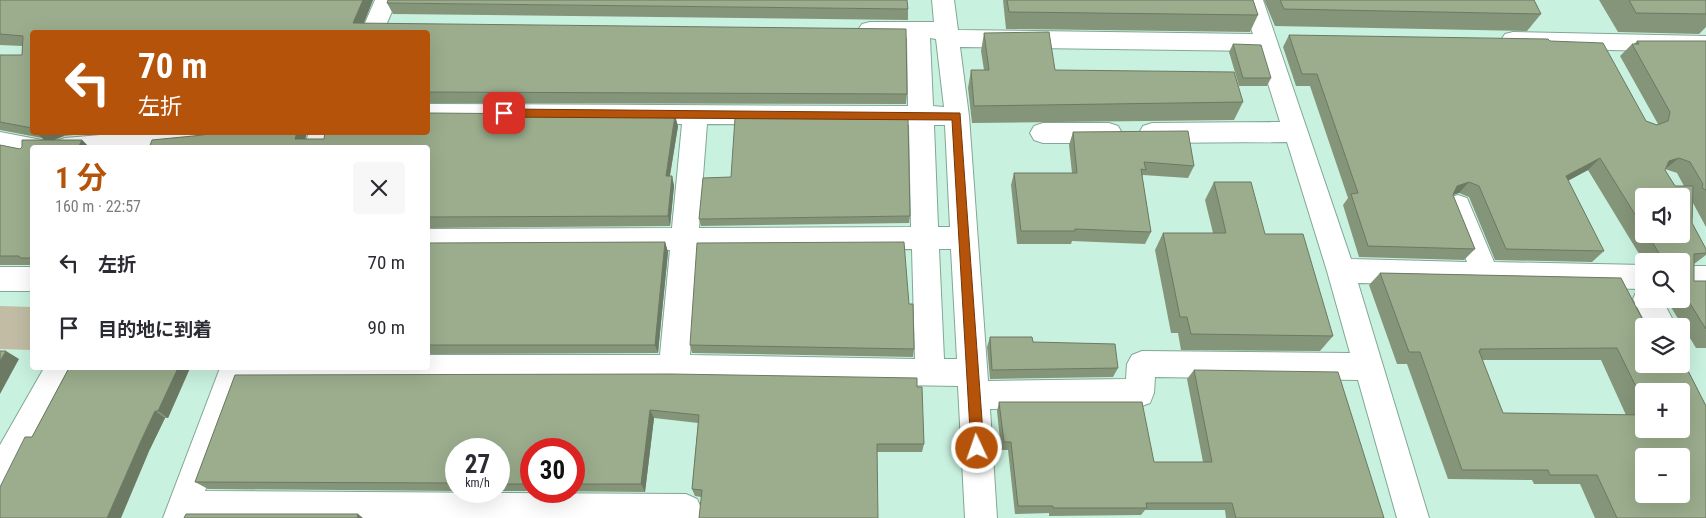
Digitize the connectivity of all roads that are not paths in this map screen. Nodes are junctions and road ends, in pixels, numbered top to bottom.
1 (386, 0) edge
2 (944, 0) edge
3 (1252, 0) edge
4 (380, 27) edge
5 (849, 30) edge
6 (918, 30) junction
7 (946, 34) junction
8 (1272, 38) junction
9 (1490, 40) edge
10 (1598, 42) junction
11 (1706, 44) edge
12 (1612, 67) edge
13 (430, 113) edge
14 (695, 114) junction
15 (922, 116) junction
16 (957, 116) junction
17 (1296, 132) junction
18 (1043, 133) dead end
19 (180, 135) edge
20 (152, 137) edge
21 (0, 142) edge
22 (89, 145) edge
23 (30, 147) edge
24 (1458, 206) edge
25 (924, 238) junction
26 (963, 238) junction
27 (685, 239) junction
28 (430, 240) edge
29 (1341, 270) junction
30 (1485, 273) junction
31 (1690, 278) edge
32 (1706, 278) edge
33 (0, 279) edge
34 (30, 279) edge
35 (1635, 285) edge
36 (1370, 367) junction
37 (430, 368) edge
38 (674, 368) junction
39 (58, 370) edge
40 (234, 370) edge
41 (930, 373) junction
42 (973, 383) junction
43 (0, 476) edge
44 (182, 513) edge
45 (344, 513) edge
46 (505, 513) edge
47 (671, 513) edge
48 (981, 518) edge
49 (1413, 518) edge

1 - 4 street
2 - 7 street
3 - 8 street
5 - 6 street
6 - 7 street
6 - 15 street
7 - 8 street
7 - 16 street
8 - 17 street
9 - 10 street
10 - 11 street
10 - 12 street
13 - 14 street
14 - 15 street
14 - 27 street
15 - 16 street
15 - 25 street
16 - 26 street
17 - 18 street
17 - 29 street
19 - 20 street
20 - 22 street
21 - 23 street
24 - 30 street
25 - 26 street
25 - 27 street
25 - 41 street
26 - 42 street
27 - 28 street
27 - 38 street
29 - 30 street
29 - 36 street
30 - 35 street
31 - 32 street
33 - 34 street
36 - 42 street
36 - 49 street
37 - 38 street
38 - 41 street
39 - 43 street
40 - 44 street
41 - 42 street
42 - 48 street
44 - 45 street
45 - 46 street
46 - 47 street

